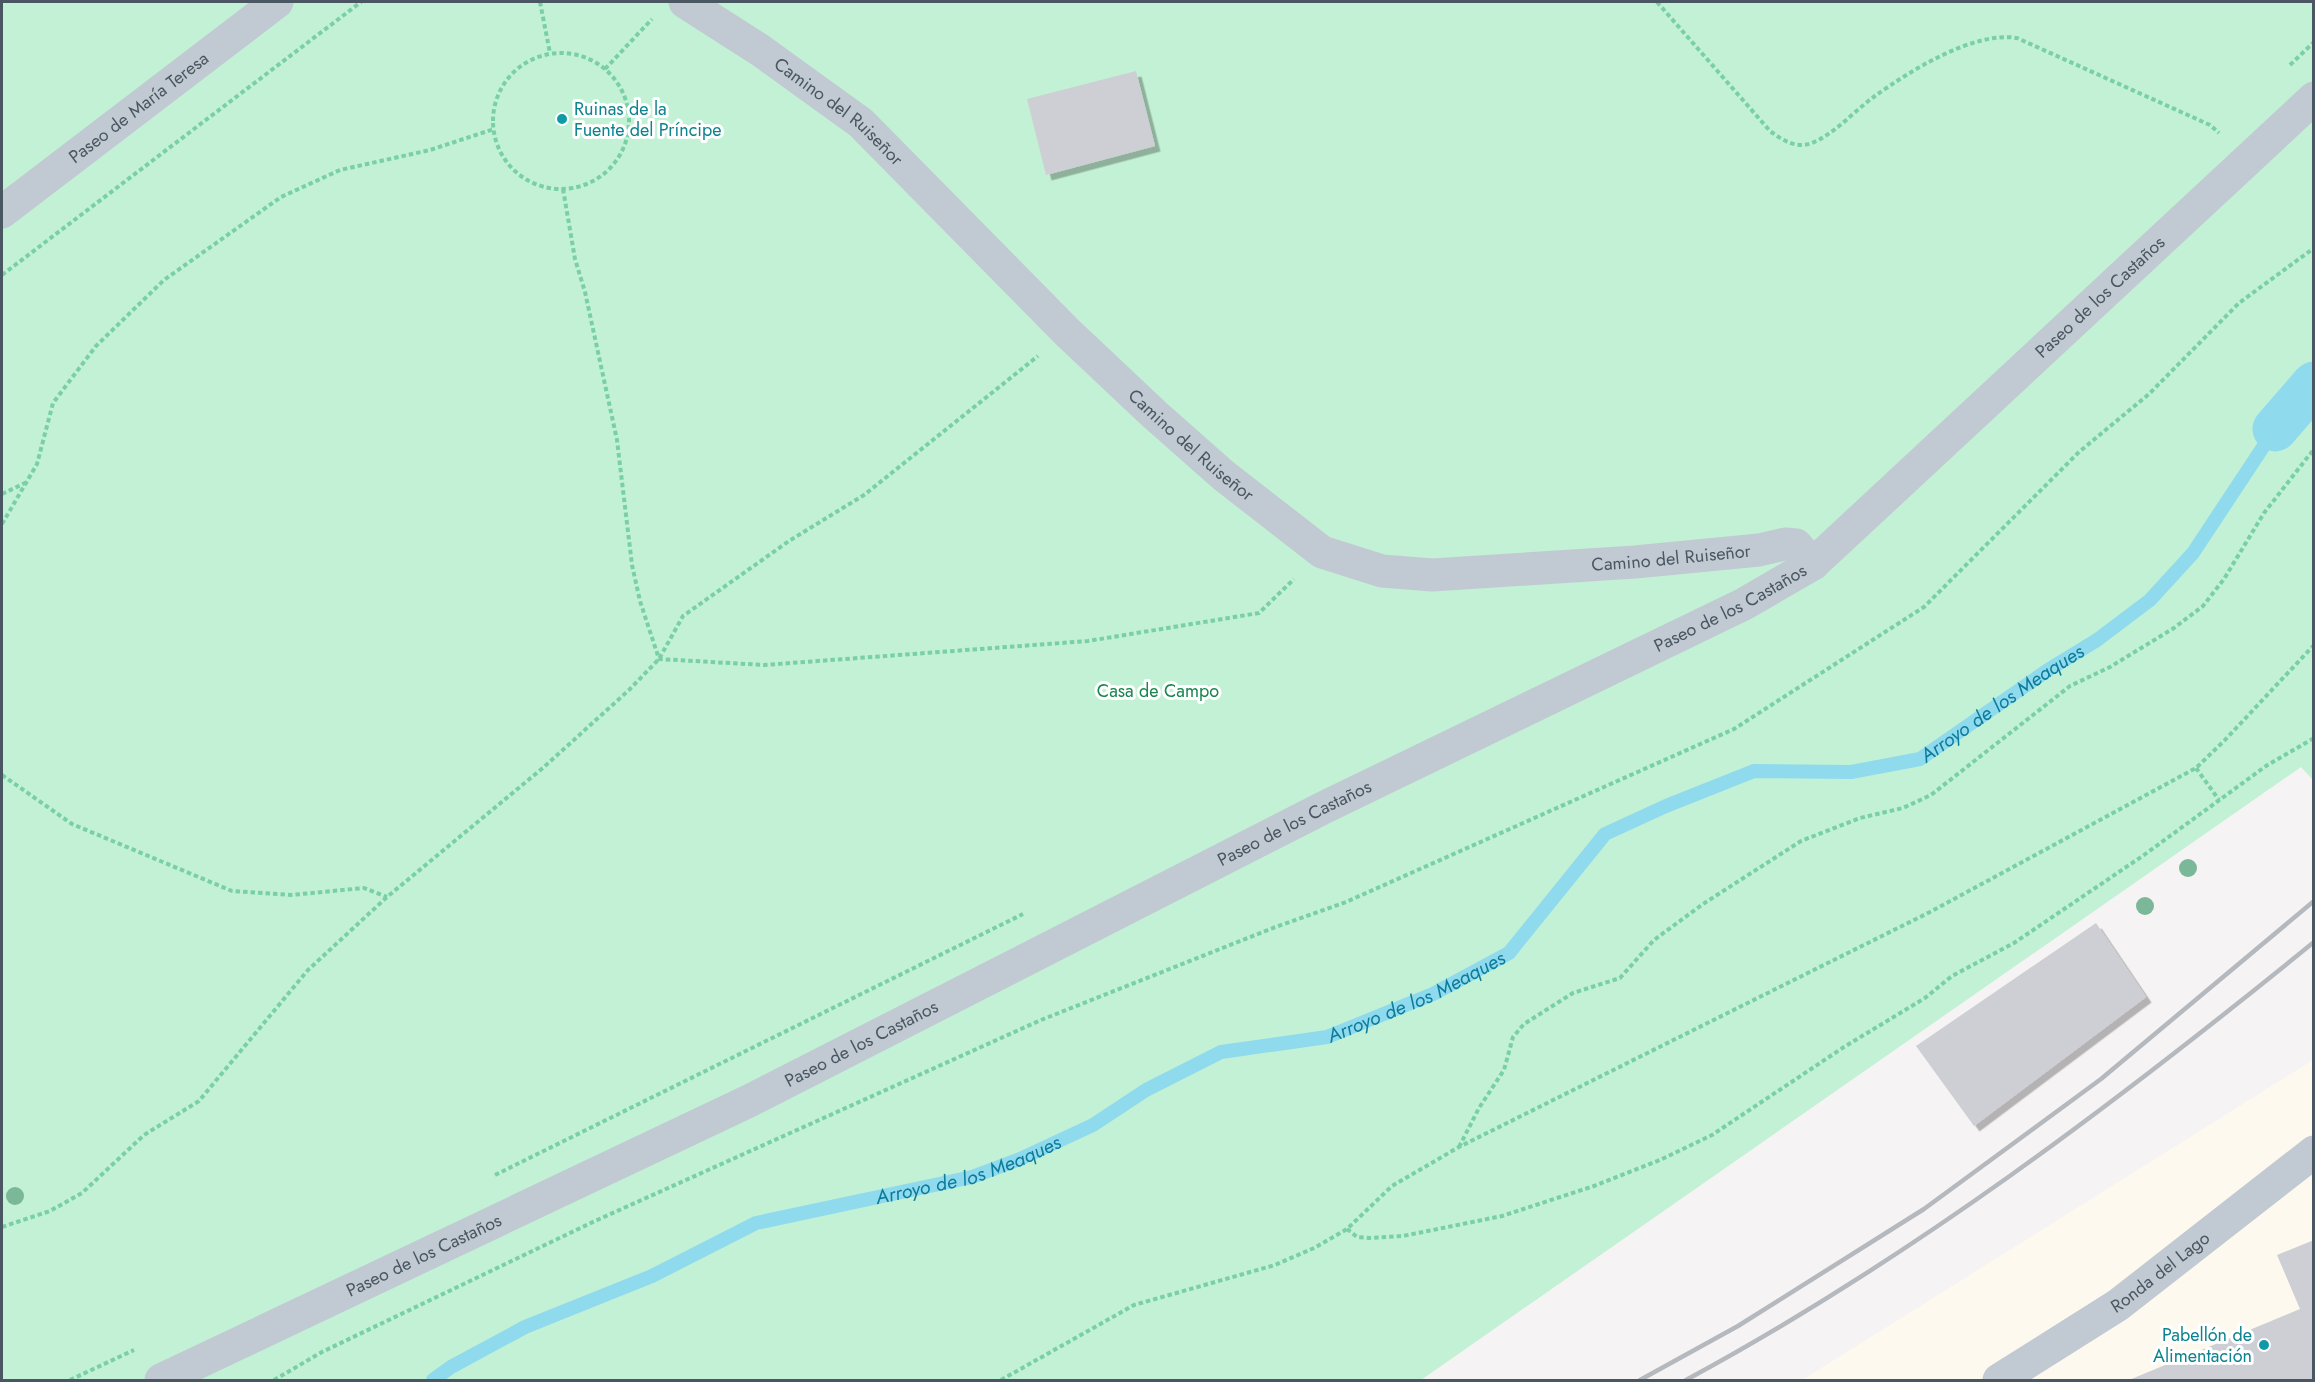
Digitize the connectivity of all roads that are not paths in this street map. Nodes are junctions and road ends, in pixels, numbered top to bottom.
1 (277, 2) edge
2 (685, 2) edge
3 (2313, 98) edge
4 (2, 212) edge
5 (1813, 564) junction
6 (2313, 1152) edge
7 (160, 1380) edge
8 (1999, 1380) edge

1 - 4 street, Paseo de María Teresa
2 - 5 street, Camino del Ruiseñor
3 - 5 street, Paseo de los Castaños
5 - 7 street, Paseo de los Castaños
6 - 8 street, Ronda del Lago

